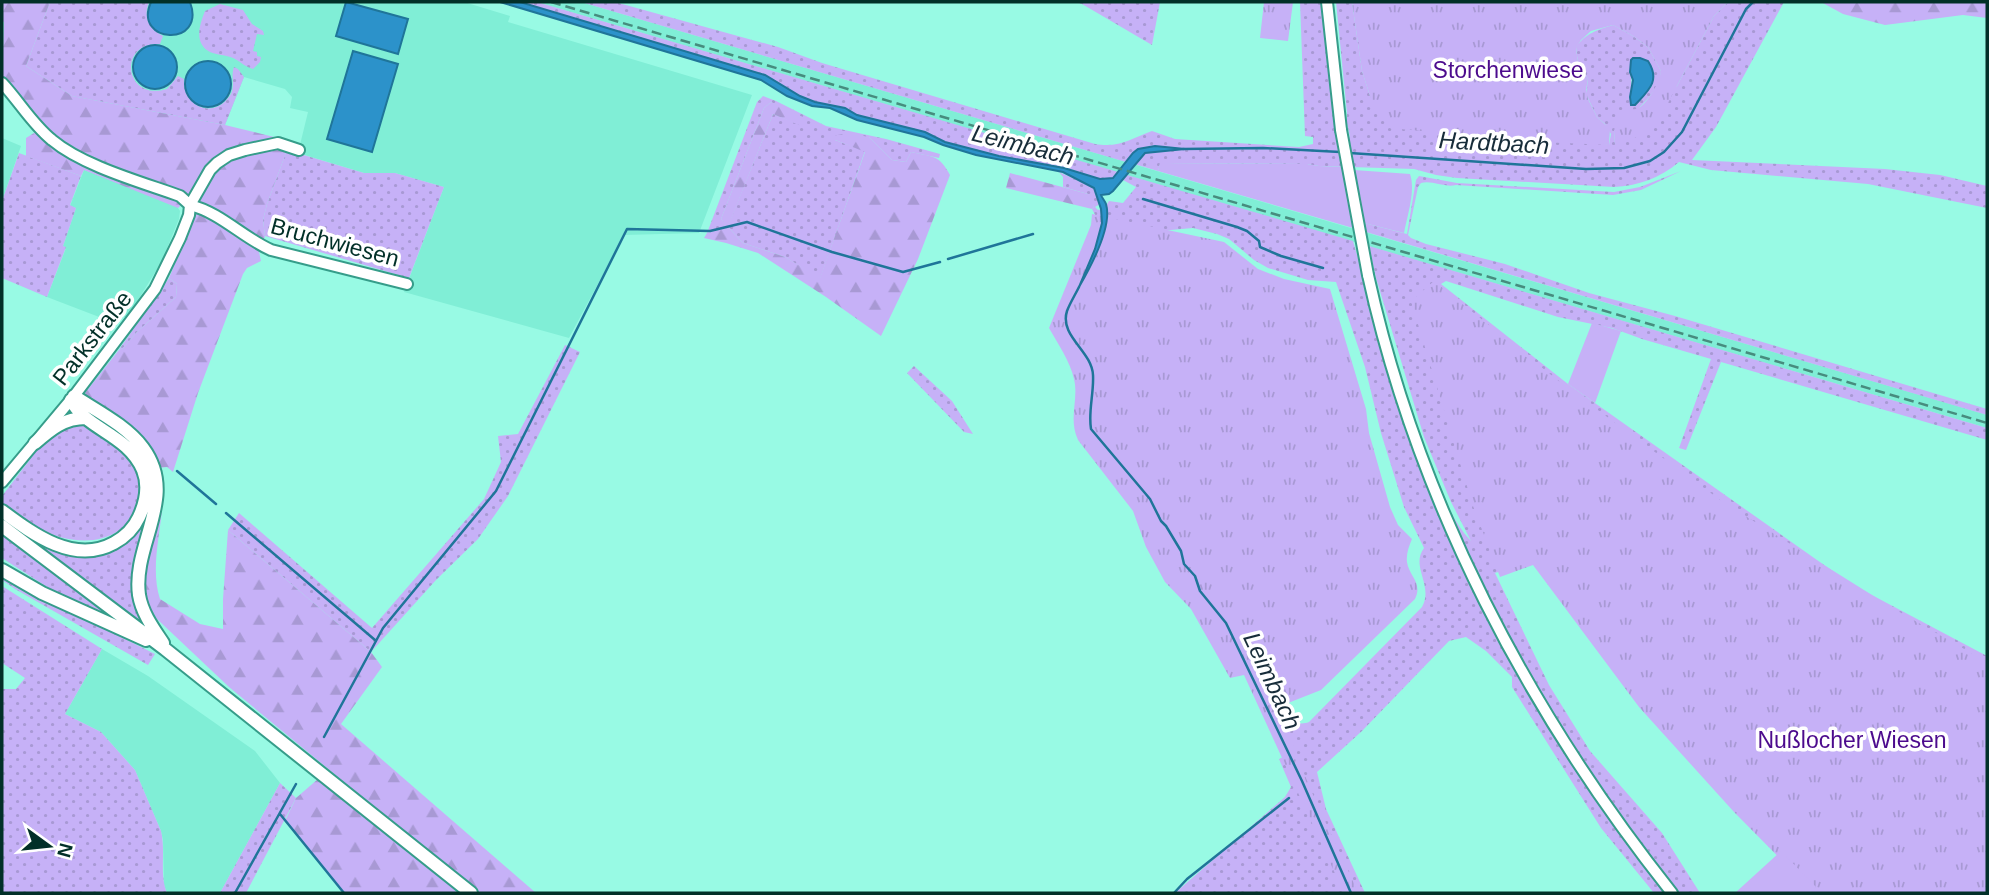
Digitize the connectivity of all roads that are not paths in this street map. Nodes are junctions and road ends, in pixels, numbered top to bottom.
1 (1327, 2) edge
2 (2, 83) edge
3 (299, 150) dead end
4 (190, 205) junction
5 (407, 284) dead end
6 (72, 398) junction
7 (86, 418) junction
8 (35, 443) junction
9 (3, 480) edge
10 (2, 511) edge
11 (2, 526) edge
12 (2, 570) edge
13 (169, 651) junction
14 (471, 893) edge
15 (1672, 893) edge

1 - 15 street, bridge
2 - 4 street, Bruchwiesen
3 - 4 street
4 - 5 street, Bruchwiesen
4 - 6 street, Parkstraße
6 - 7 main road
6 - 8 street, Parkstraße
6 - 13 main road
7 - 8 main road
7 - 10 main road
8 - 9 street, Parkstraße
11 - 13 main road
12 - 13 main road
13 - 14 main road

